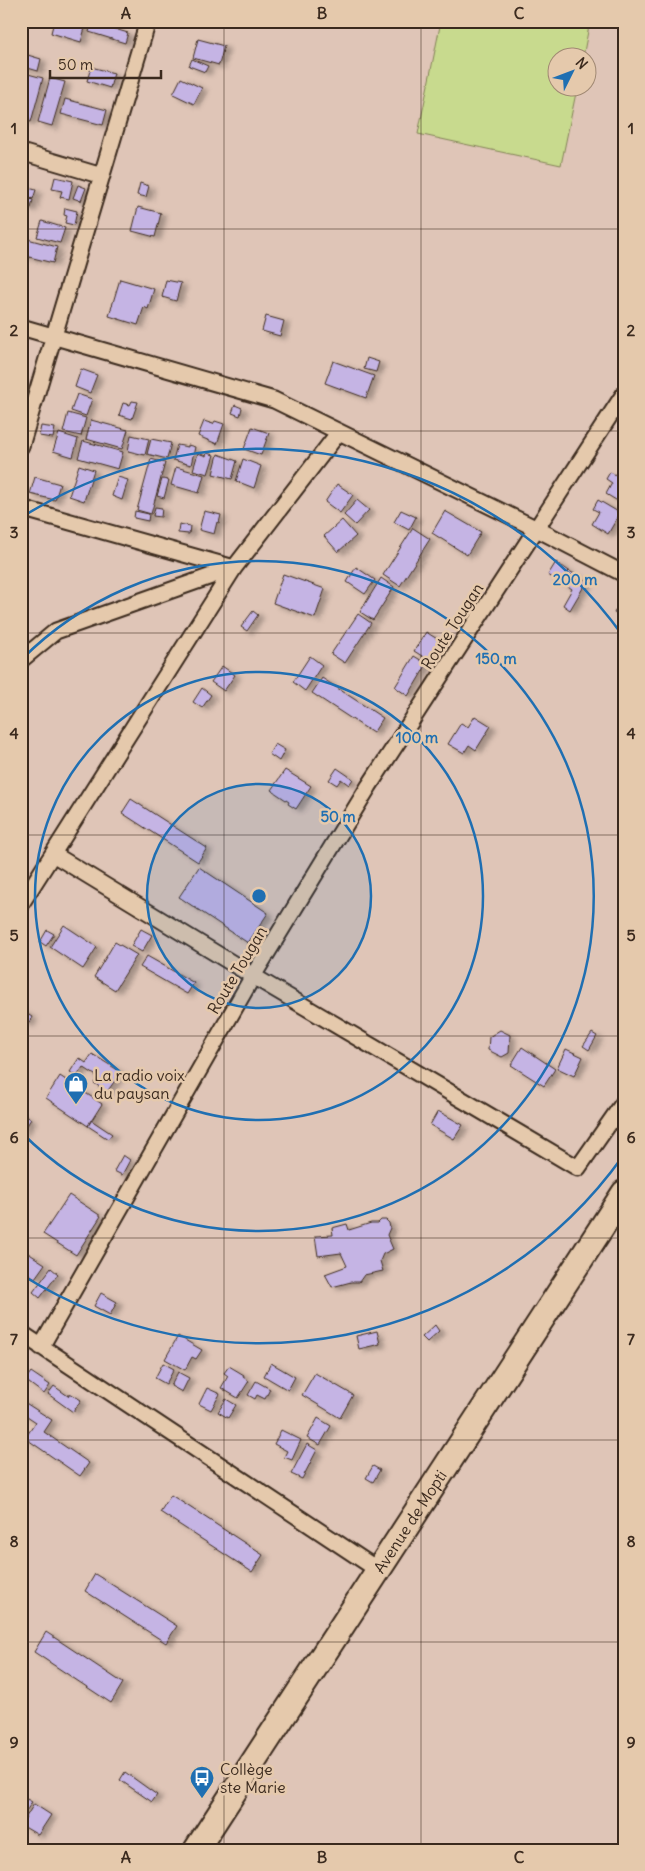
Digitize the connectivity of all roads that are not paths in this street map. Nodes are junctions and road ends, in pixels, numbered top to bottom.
1 (148, 21) edge
2 (21, 152) edge
3 (102, 176) junction
4 (21, 327) edge
5 (54, 337) junction
6 (624, 394) edge
7 (339, 432) junction
8 (21, 446) edge
9 (21, 508) edge
10 (537, 529) junction
11 (234, 568) junction
12 (624, 574) edge
13 (21, 660) edge
14 (53, 854) junction
15 (21, 904) edge
16 (253, 976) junction
17 (624, 1102) edge
18 (624, 1193) edge
19 (21, 1333) edge
20 (41, 1346) junction
21 (378, 1570) junction
22 (196, 1850) edge

1 - 3 street
2 - 3 street
3 - 5 street
4 - 5 street
5 - 7 street
5 - 8 street
6 - 10 street, Route Tougan
7 - 10 street
7 - 11 street
9 - 11 street
10 - 12 street
10 - 16 street, Route Tougan
11 - 13 street
11 - 14 street
14 - 15 street
14 - 16 street
16 - 17 street
16 - 20 street, Route Tougan
18 - 21 main road, Avenue de Mopti
19 - 20 street
20 - 21 street
21 - 22 main road, Avenue de Mopti

